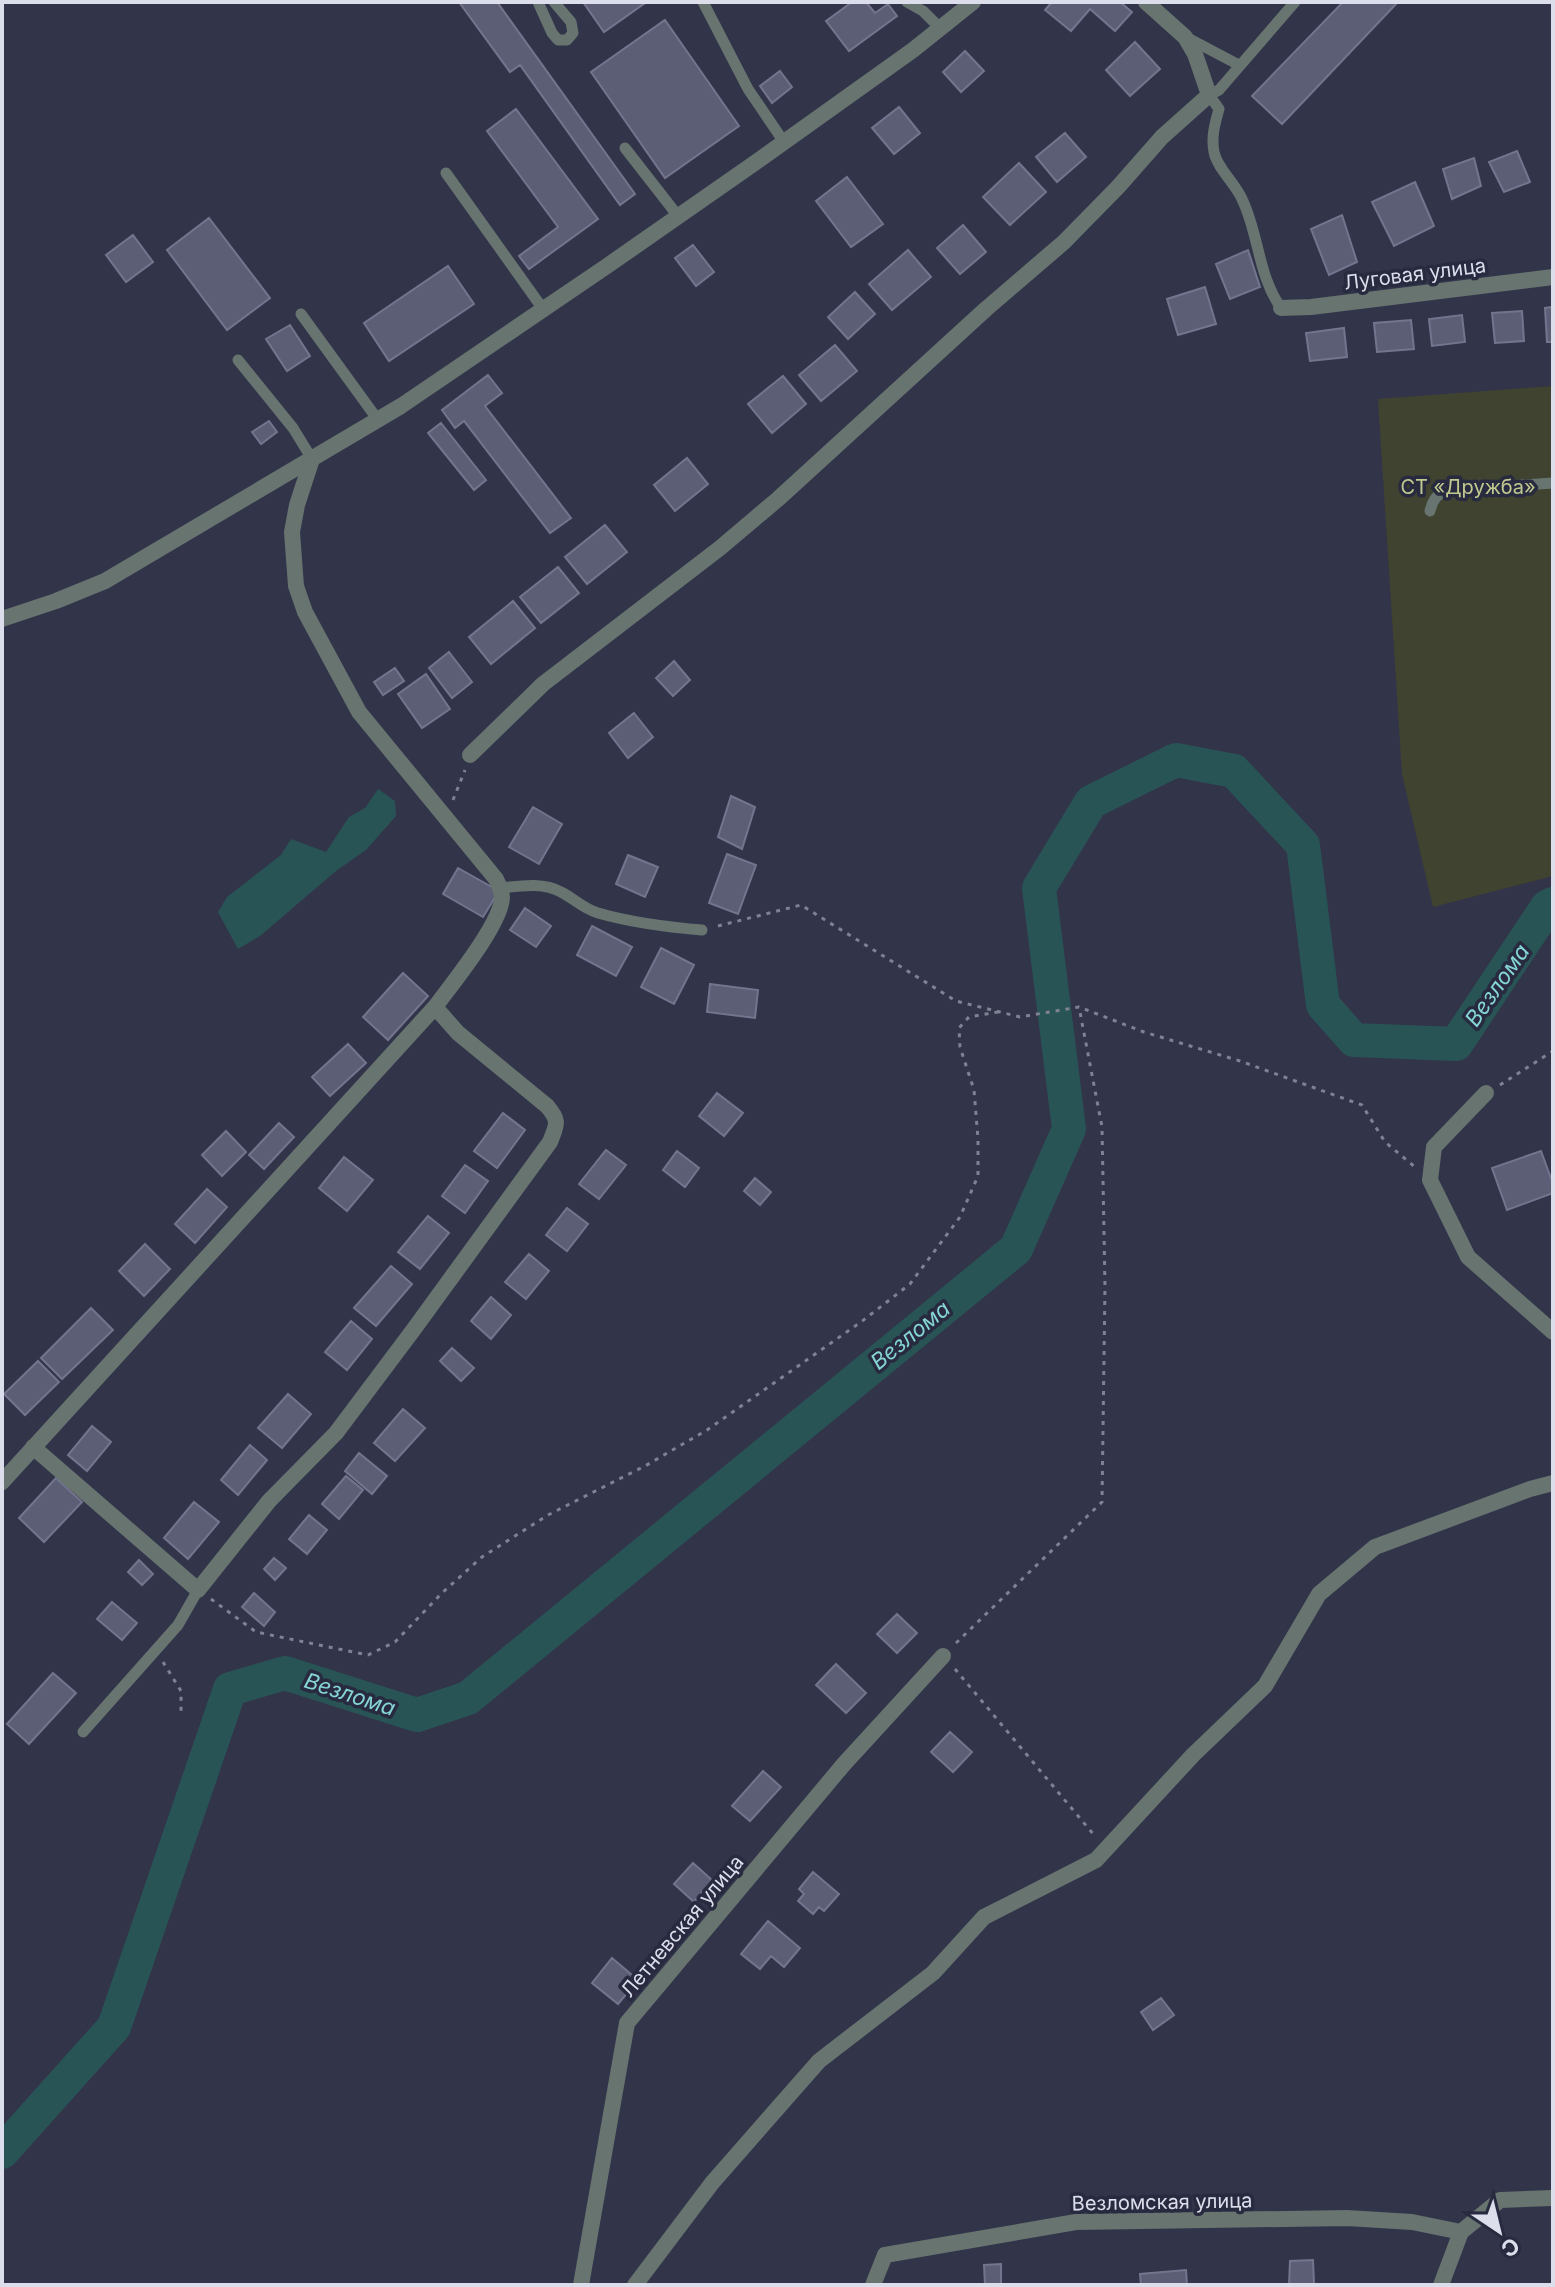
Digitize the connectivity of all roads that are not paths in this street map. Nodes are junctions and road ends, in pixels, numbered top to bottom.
1 (538, 2) edge
2 (554, 2) edge
3 (703, 2) edge
4 (907, 2) edge
5 (973, 2) edge
6 (1146, 2) edge
7 (1295, 2) edge
8 (940, 28) junction
9 (1185, 37) junction
10 (1239, 65) junction
11 (1209, 95) junction
12 (784, 142) junction
13 (625, 148) dead end
14 (446, 173) dead end
15 (678, 216) junction
16 (1553, 277) edge
17 (1281, 308) joint
18 (543, 309) junction
19 (301, 314) dead end
20 (238, 360) dead end
21 (378, 420) junction
22 (312, 459) junction
23 (1553, 483) edge
24 (1430, 511) dead end
25 (2, 619) edge
26 (470, 755) road end
27 (500, 888) junction
28 (702, 930) road end
29 (435, 1007) junction
30 (1486, 1093) road end
31 (1553, 1332) edge
32 (33, 1447) junction
33 (2, 1482) edge
34 (1553, 1483) edge
35 (198, 1590) junction
36 (943, 1656) road end
37 (83, 1732) dead end
38 (1553, 2198) edge
39 (1461, 2232) junction
40 (581, 2285) edge
41 (635, 2285) edge
42 (873, 2285) edge
43 (1441, 2285) edge

1 - 2 lane
3 - 12 lane
4 - 8 lane
5 - 8 street
6 - 9 street
7 - 10 lane
8 - 12 street
9 - 10 lane
9 - 11 street
10 - 11 lane
11 - 17 lane
11 - 26 street
12 - 15 street
13 - 15 lane
14 - 18 lane
15 - 18 street
16 - 17 street, Луговая улица
18 - 21 street
19 - 21 lane
20 - 22 lane
21 - 22 street
22 - 25 street
22 - 27 street
23 - 24 lane
27 - 28 lane
27 - 29 street
29 - 32 street
29 - 35 street
30 - 31 street
32 - 33 street
32 - 35 street
34 - 41 street
35 - 37 lane
36 - 40 street, Летневская улица
38 - 39 street
39 - 42 street, Везломская улица
39 - 43 street

